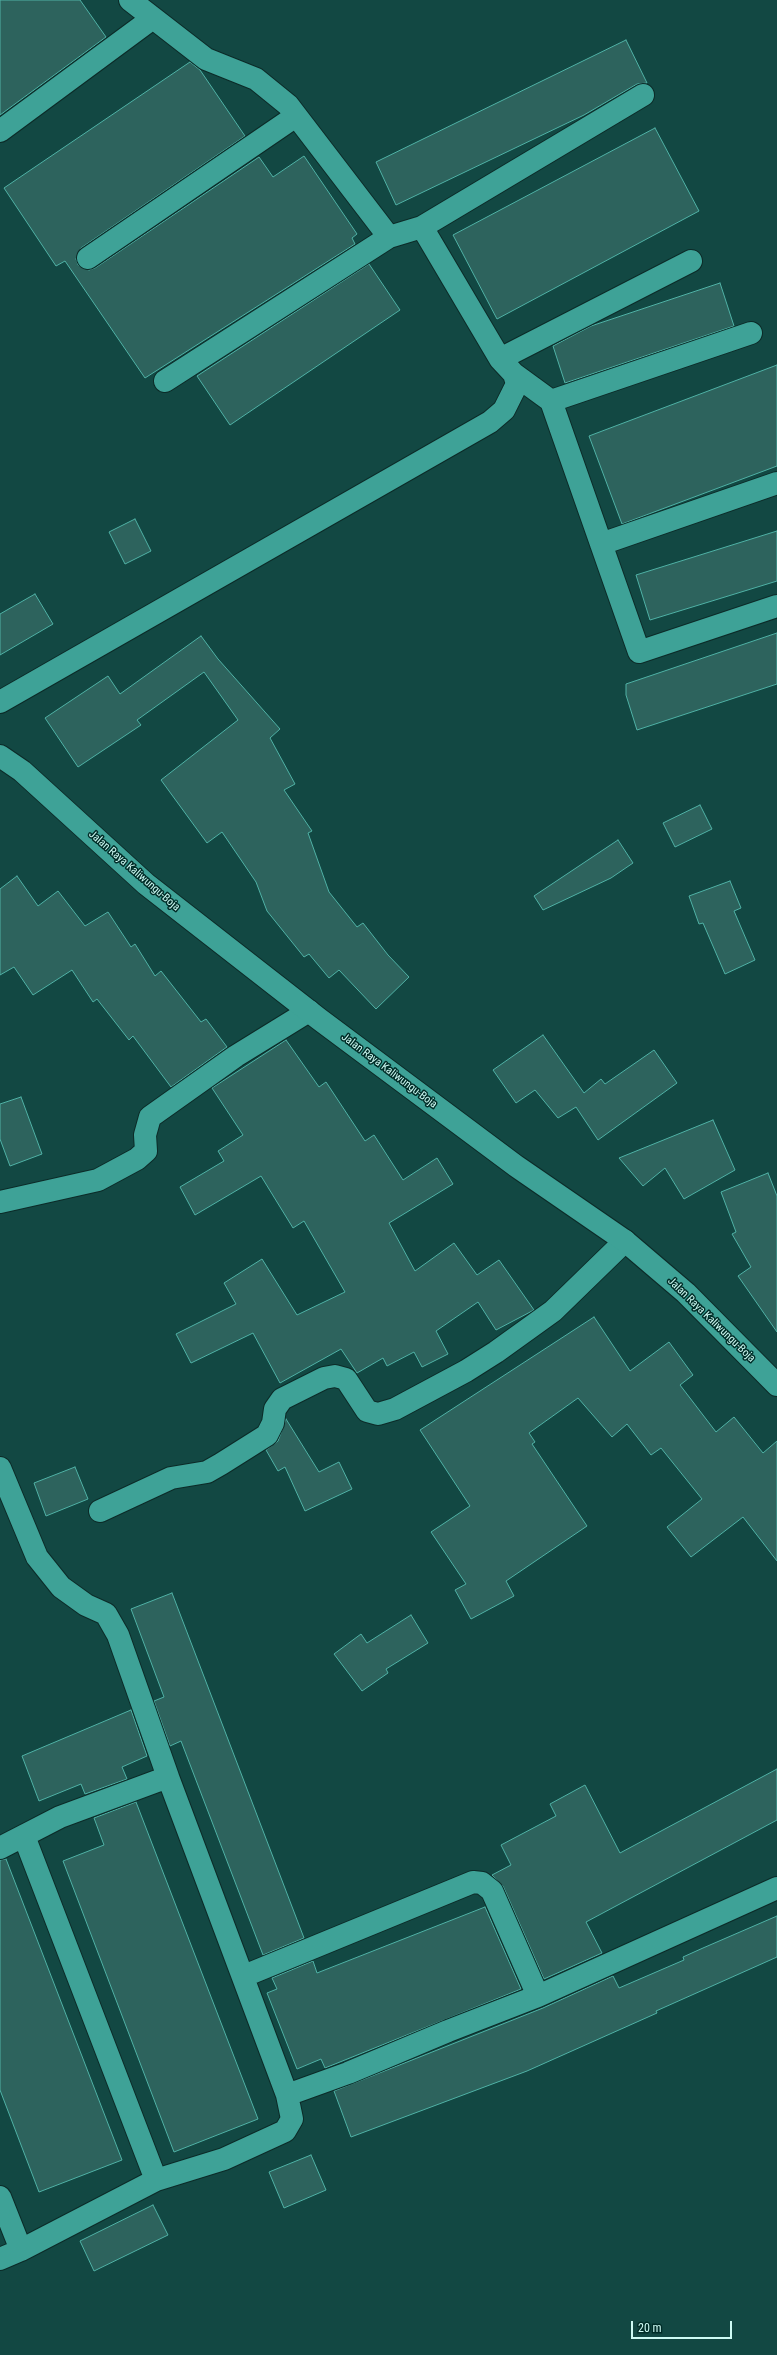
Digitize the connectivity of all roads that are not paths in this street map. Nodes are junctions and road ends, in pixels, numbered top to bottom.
1 (130, 0) edge
2 (153, 18) junction
3 (643, 95) dead end
4 (296, 116) junction
5 (0, 131) edge
6 (422, 227) junction
7 (389, 237) junction
8 (88, 258) dead end
9 (691, 262) dead end
10 (750, 333) dead end
11 (507, 367) junction
12 (165, 381) dead end
13 (551, 401) junction
14 (777, 483) edge
15 (600, 544) junction
16 (777, 606) edge
17 (0, 702) edge
18 (0, 756) edge
19 (309, 1011) junction
20 (0, 1202) edge
21 (625, 1241) junction
22 (777, 1385) edge
23 (0, 1468) edge
24 (100, 1511) dead end
25 (168, 1777) junction
26 (24, 1836) junction
27 (0, 1848) edge
28 (777, 1888) edge
29 (244, 1976) junction
30 (538, 1996) junction
31 (287, 2095) junction
32 (156, 2180) junction
33 (0, 2197) edge
34 (21, 2250) junction
35 (0, 2259) edge

1 - 2 street
2 - 4 street
2 - 5 street
3 - 6 street
4 - 7 street
4 - 8 street
6 - 7 street
6 - 11 street
7 - 12 street
9 - 11 street
10 - 13 street
11 - 13 street
11 - 17 street
13 - 15 street
14 - 15 street
15 - 16 street
18 - 19 street, Jalan Raya Kaliwungu-Boja
19 - 20 street
19 - 21 street, Jalan Raya Kaliwungu-Boja
21 - 22 street, Jalan Raya Kaliwungu-Boja
21 - 24 street
23 - 25 street
25 - 26 street
25 - 29 street
26 - 27 street
26 - 32 street
28 - 30 street
29 - 30 street
29 - 31 street
30 - 31 street
31 - 32 street
32 - 34 street
33 - 34 street
34 - 35 street

